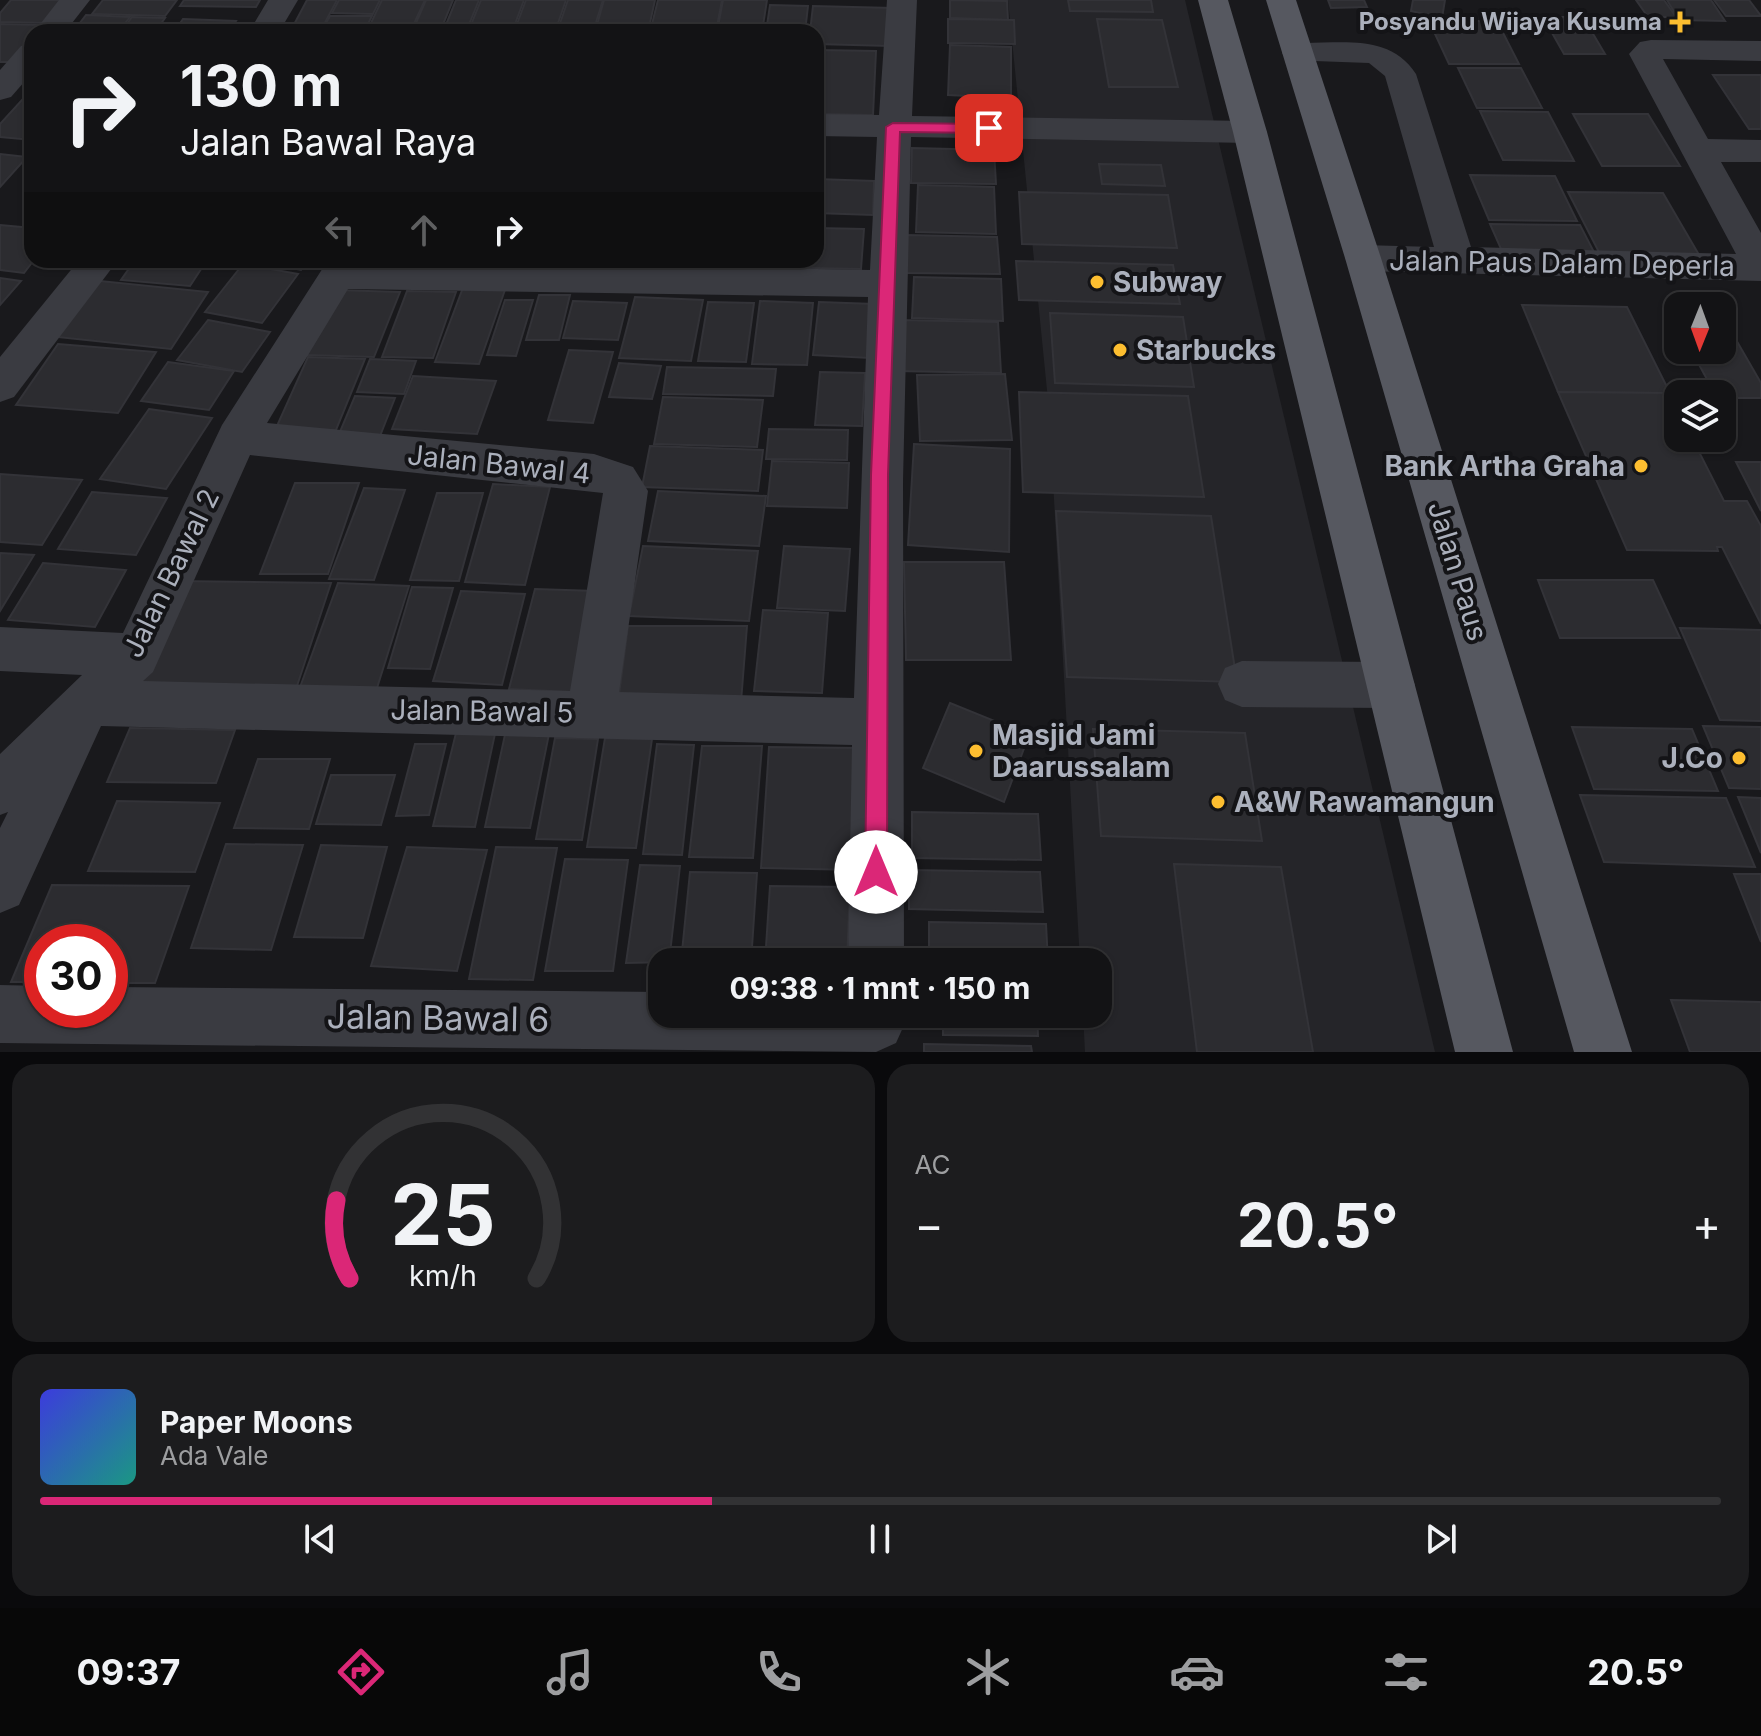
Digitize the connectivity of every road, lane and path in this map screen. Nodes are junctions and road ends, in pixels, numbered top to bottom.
1 (75, 0) edge
2 (283, 0) edge
3 (902, 0) edge
4 (1213, 0) edge
5 (1281, 0) edge
6 (56, 24) edge
7 (269, 24) edge
8 (1761, 51) edge
9 (1298, 53) junction
10 (24, 61) edge
11 (4, 81) edge
12 (824, 125) edge
13 (893, 127) junction
14 (1250, 132) junction
15 (1698, 150) junction
16 (1761, 151) edge
17 (1363, 258) junction
18 (1457, 261) junction
19 (1761, 267) edge
20 (94, 268) edge
21 (342, 268) edge
22 (375, 268) edge
23 (885, 284) junction
24 (0, 386) edge
25 (237, 437) junction
26 (0, 649) edge
27 (136, 656) junction
28 (1242, 684) dead end
29 (1391, 685) junction
30 (87, 703) junction
31 (591, 714) junction
32 (877, 722) junction
33 (0, 790) edge
34 (0, 886) edge
35 (876, 948) edge
36 (0, 1014) edge
37 (876, 1030) edge
38 (1484, 1052) edge
39 (1603, 1052) edge

1 - 6 street
2 - 7 street
3 - 13 street
4 - 14 main road
5 - 9 main road, Jalan Paus
8 - 15 street
9 - 17 main road, Jalan Paus
9 - 18 street
10 - 11 street
12 - 13 street
13 - 14 street
13 - 23 street
14 - 29 main road
15 - 16 street
15 - 19 street
17 - 18 street, Jalan Paus Dalam Deperla
17 - 39 main road, Jalan Paus
18 - 19 street, Jalan Paus Dalam Deperla
20 - 24 street
21 - 25 street, Jalan Bawal 2
22 - 23 street
23 - 32 street
25 - 27 street, Jalan Bawal 2
25 - 31 street, Jalan Bawal 4
26 - 27 street
27 - 30 street, Jalan Bawal 2
28 - 29 street
29 - 38 main road
30 - 31 street, Jalan Bawal 5
30 - 33 street
30 - 34 street, Jalan Bawal 2
31 - 32 street, Jalan Bawal 5
32 - 35 street
36 - 37 street, Jalan Bawal 6

